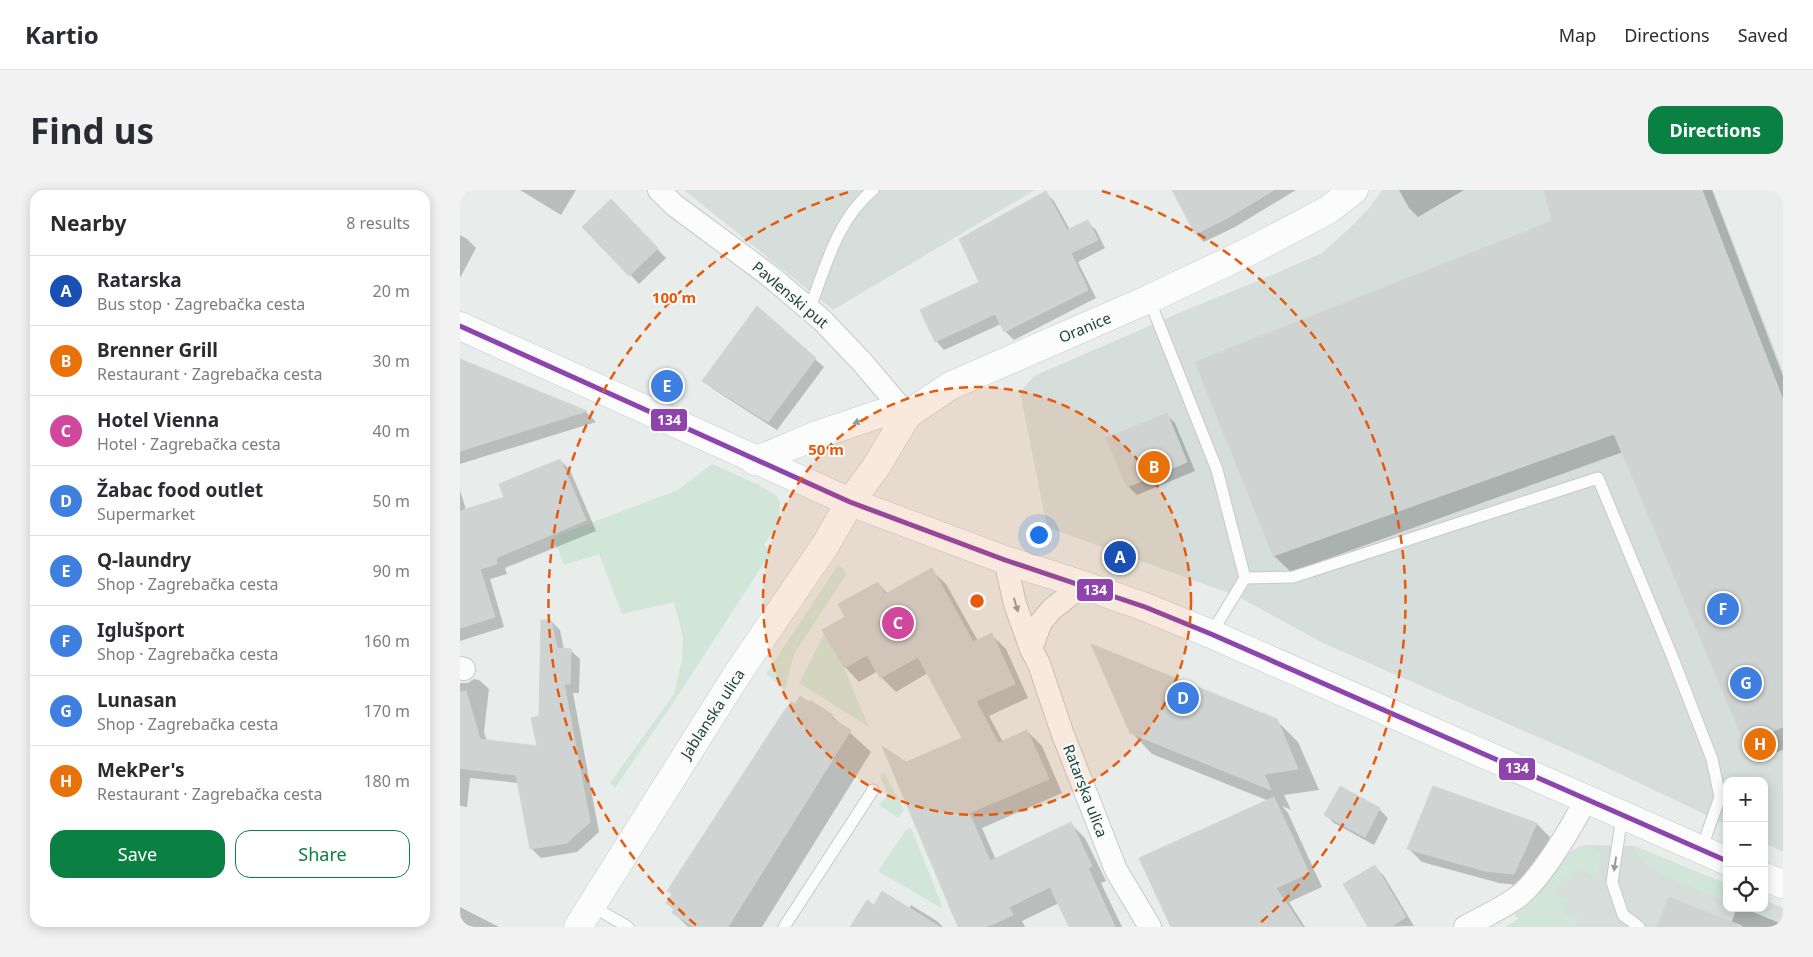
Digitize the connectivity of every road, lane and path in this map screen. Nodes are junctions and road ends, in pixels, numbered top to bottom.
1 (659, 190) edge
2 (872, 190) edge
3 (1354, 190) edge
4 (1150, 300) junction
5 (810, 310) junction
6 (460, 326) edge
7 (908, 415) junction
8 (755, 460) junction
9 (850, 502) junction
10 (1005, 560) junction
11 (1245, 578) junction
12 (1083, 585) junction
13 (1211, 634) junction
14 (1032, 649) junction
15 (873, 790) dead end
16 (1585, 800) junction
17 (1622, 816) junction
18 (1701, 850) junction
19 (1723, 859) edge
20 (1768, 878) edge
21 (1783, 884) edge
22 (585, 916) edge
23 (628, 927) edge
24 (784, 927) edge
25 (1150, 927) edge
26 (1465, 927) edge
27 (1639, 927) edge

1 - 5 street, Pavlenski put
2 - 5 lane
3 - 4 street, Oranice
4 - 7 street, Oranice
4 - 11 lane
5 - 7 street, Pavlenski put
6 - 8 street
7 -> 8 street
7 - 9 street, Oranice
8 - 9 street
9 - 10 street
9 - 22 street, Jablanska ulica
10 - 12 street
10 -> 14 street, Ratarska ulica
11 - 13 lane
11 - 18 lane
12 - 13 street
12 - 14 street
13 - 16 street
14 - 25 street, Ratarska ulica
15 - 24 lane
16 - 17 street
16 - 26 street
17 - 18 street
17 -> 27 lane
18 - 19 street
20 - 21 street
22 - 23 lane

